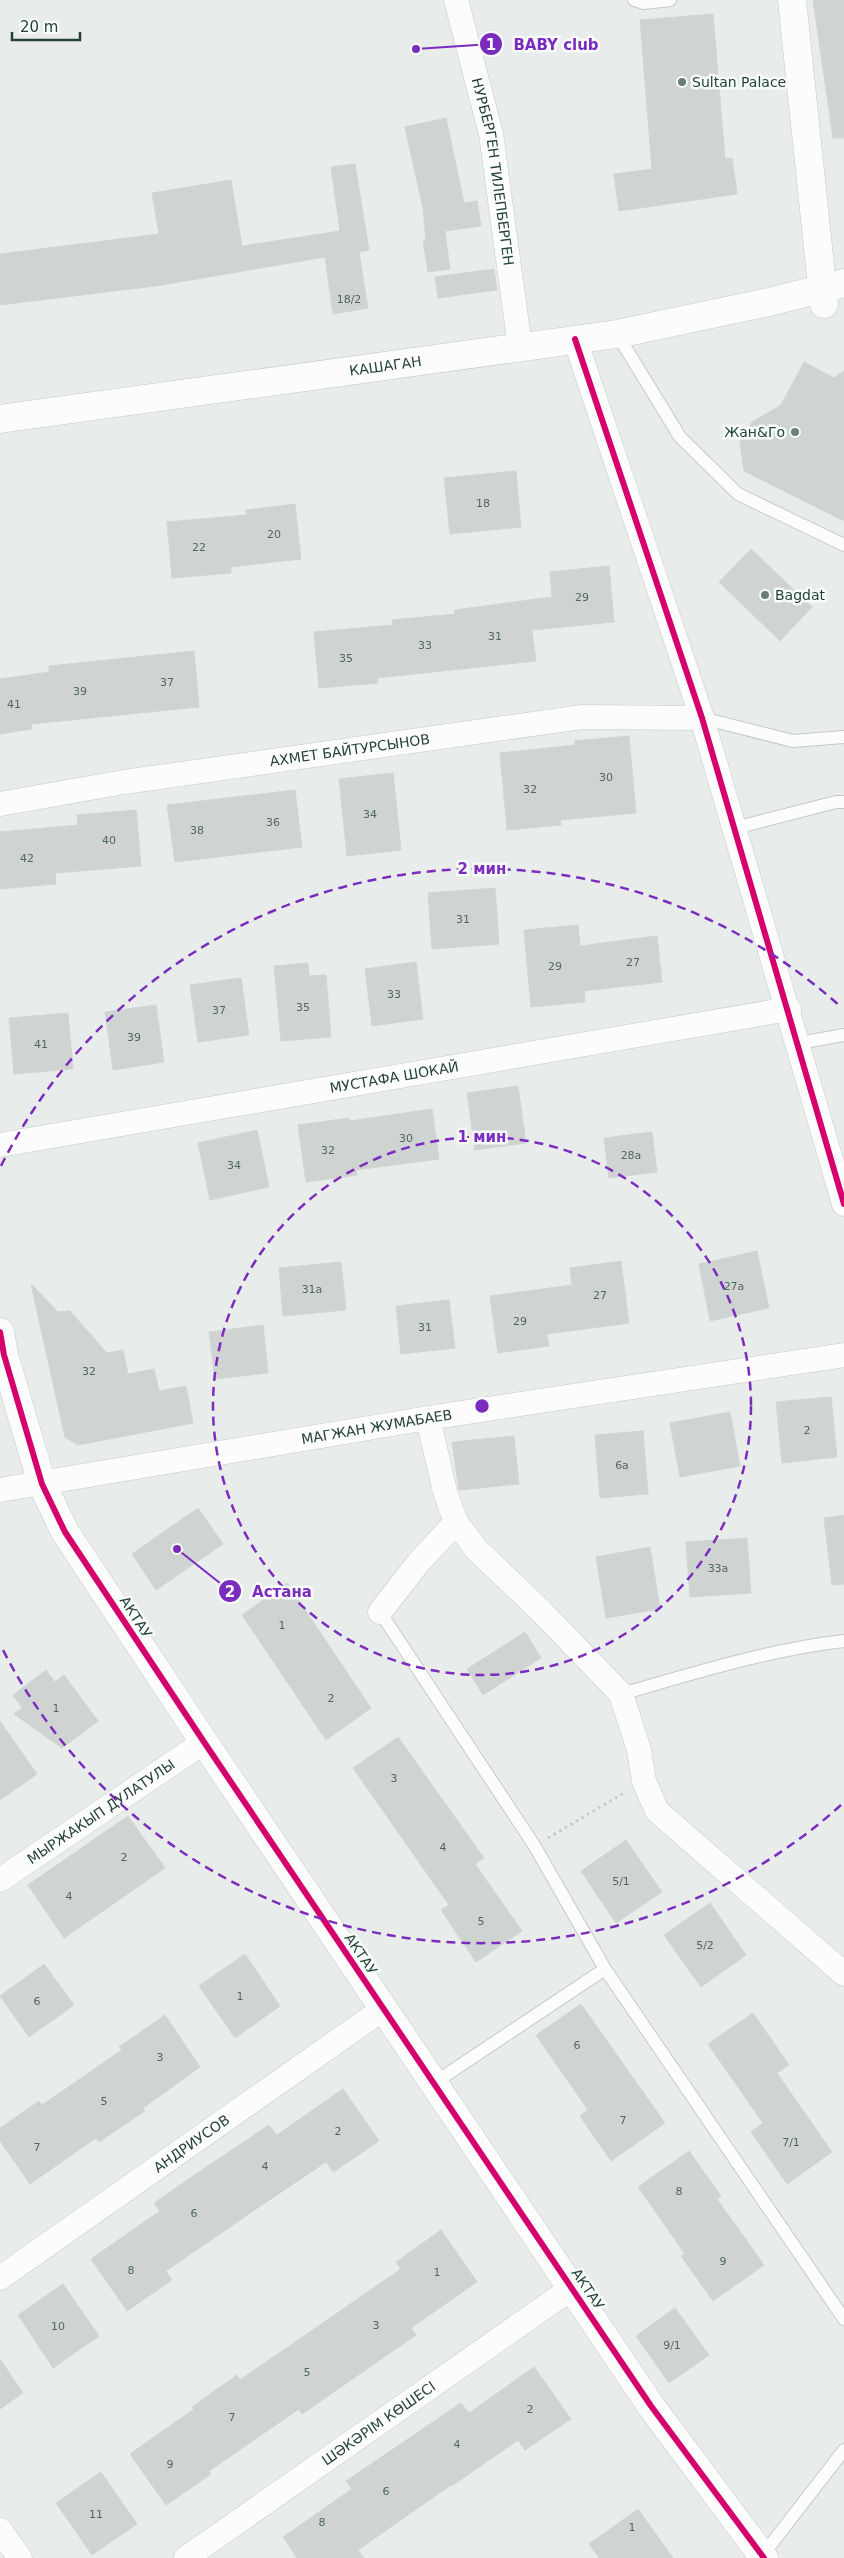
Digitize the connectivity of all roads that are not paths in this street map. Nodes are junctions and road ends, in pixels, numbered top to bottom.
1 (456, 0) edge
2 (634, 0) edge
3 (670, 0) edge
4 (792, 0) edge
5 (833, 296) edge
6 (618, 334) junction
7 (575, 339) junction
8 (520, 347) junction
9 (0, 419) edge
10 (844, 545) edge
11 (702, 718) junction
12 (844, 737) edge
13 (844, 802) edge
14 (0, 804) edge
15 (735, 828) junction
16 (789, 1009) junction
17 (844, 1036) edge
18 (798, 1043) junction
19 (0, 1145) edge
20 (844, 1204) edge
21 (0, 1332) edge
22 (844, 1355) edge
23 (428, 1418) junction
24 (42, 1484) junction
25 (0, 1490) edge
26 (456, 1522) junction
27 (380, 1612) joint
28 (844, 1642) edge
29 (621, 1694) junction
30 (204, 1742) junction
31 (0, 1880) edge
32 (605, 1969) junction
33 (844, 1974) edge
34 (383, 2009) junction
35 (434, 2084) junction
36 (0, 2278) edge
37 (572, 2288) junction
38 (844, 2319) edge
39 (844, 2450) edge
40 (0, 2530) edge
41 (762, 2557) edge
42 (20, 2558) edge
43 (186, 2558) edge

1 - 8 street, НУРБЕРГЕН ТИЛЕПБЕРГЕН
2 - 3 lane
4 - 5 street
5 - 6 street, КАШАГАН
6 - 7 street, КАШАГАН
6 - 10 lane
7 - 8 street, КАШАГАН
7 - 11 street
8 - 9 street, КАШАГАН
11 - 12 lane
11 - 14 street, АХМЕТ БАЙТУРСЫНОВ
11 - 15 street
13 - 15 lane
15 - 16 street
16 - 18 street
16 - 19 street, МУСТАФА ШОКАЙ
17 - 18 lane
18 - 20 street
21 - 24 street, АКТАУ
22 - 23 street, МАГЖАН ЖУМАБАЕВ
23 - 24 street, МАГЖАН ЖУМАБАЕВ
23 - 26 street
24 - 25 street, МАГЖАН ЖУМАБАЕВ
24 - 30 street, АКТАУ
26 - 27 street
26 - 29 street
27 - 32 lane
28 - 29 lane
29 - 33 street
30 - 31 street, МЫРЖАКЫП ДУЛАТУЛЫ
30 - 34 street, АКТАУ
32 - 35 lane
32 - 38 lane
34 - 35 street, АКТАУ
34 - 36 street, АНДРИУСОВ
35 - 37 street, АКТАУ
37 - 41 street, АКТАУ
37 - 43 street, ШӘКӘРІМ КӨШЕСІ
39 - 41 lane, АКТАУ
40 - 42 street

